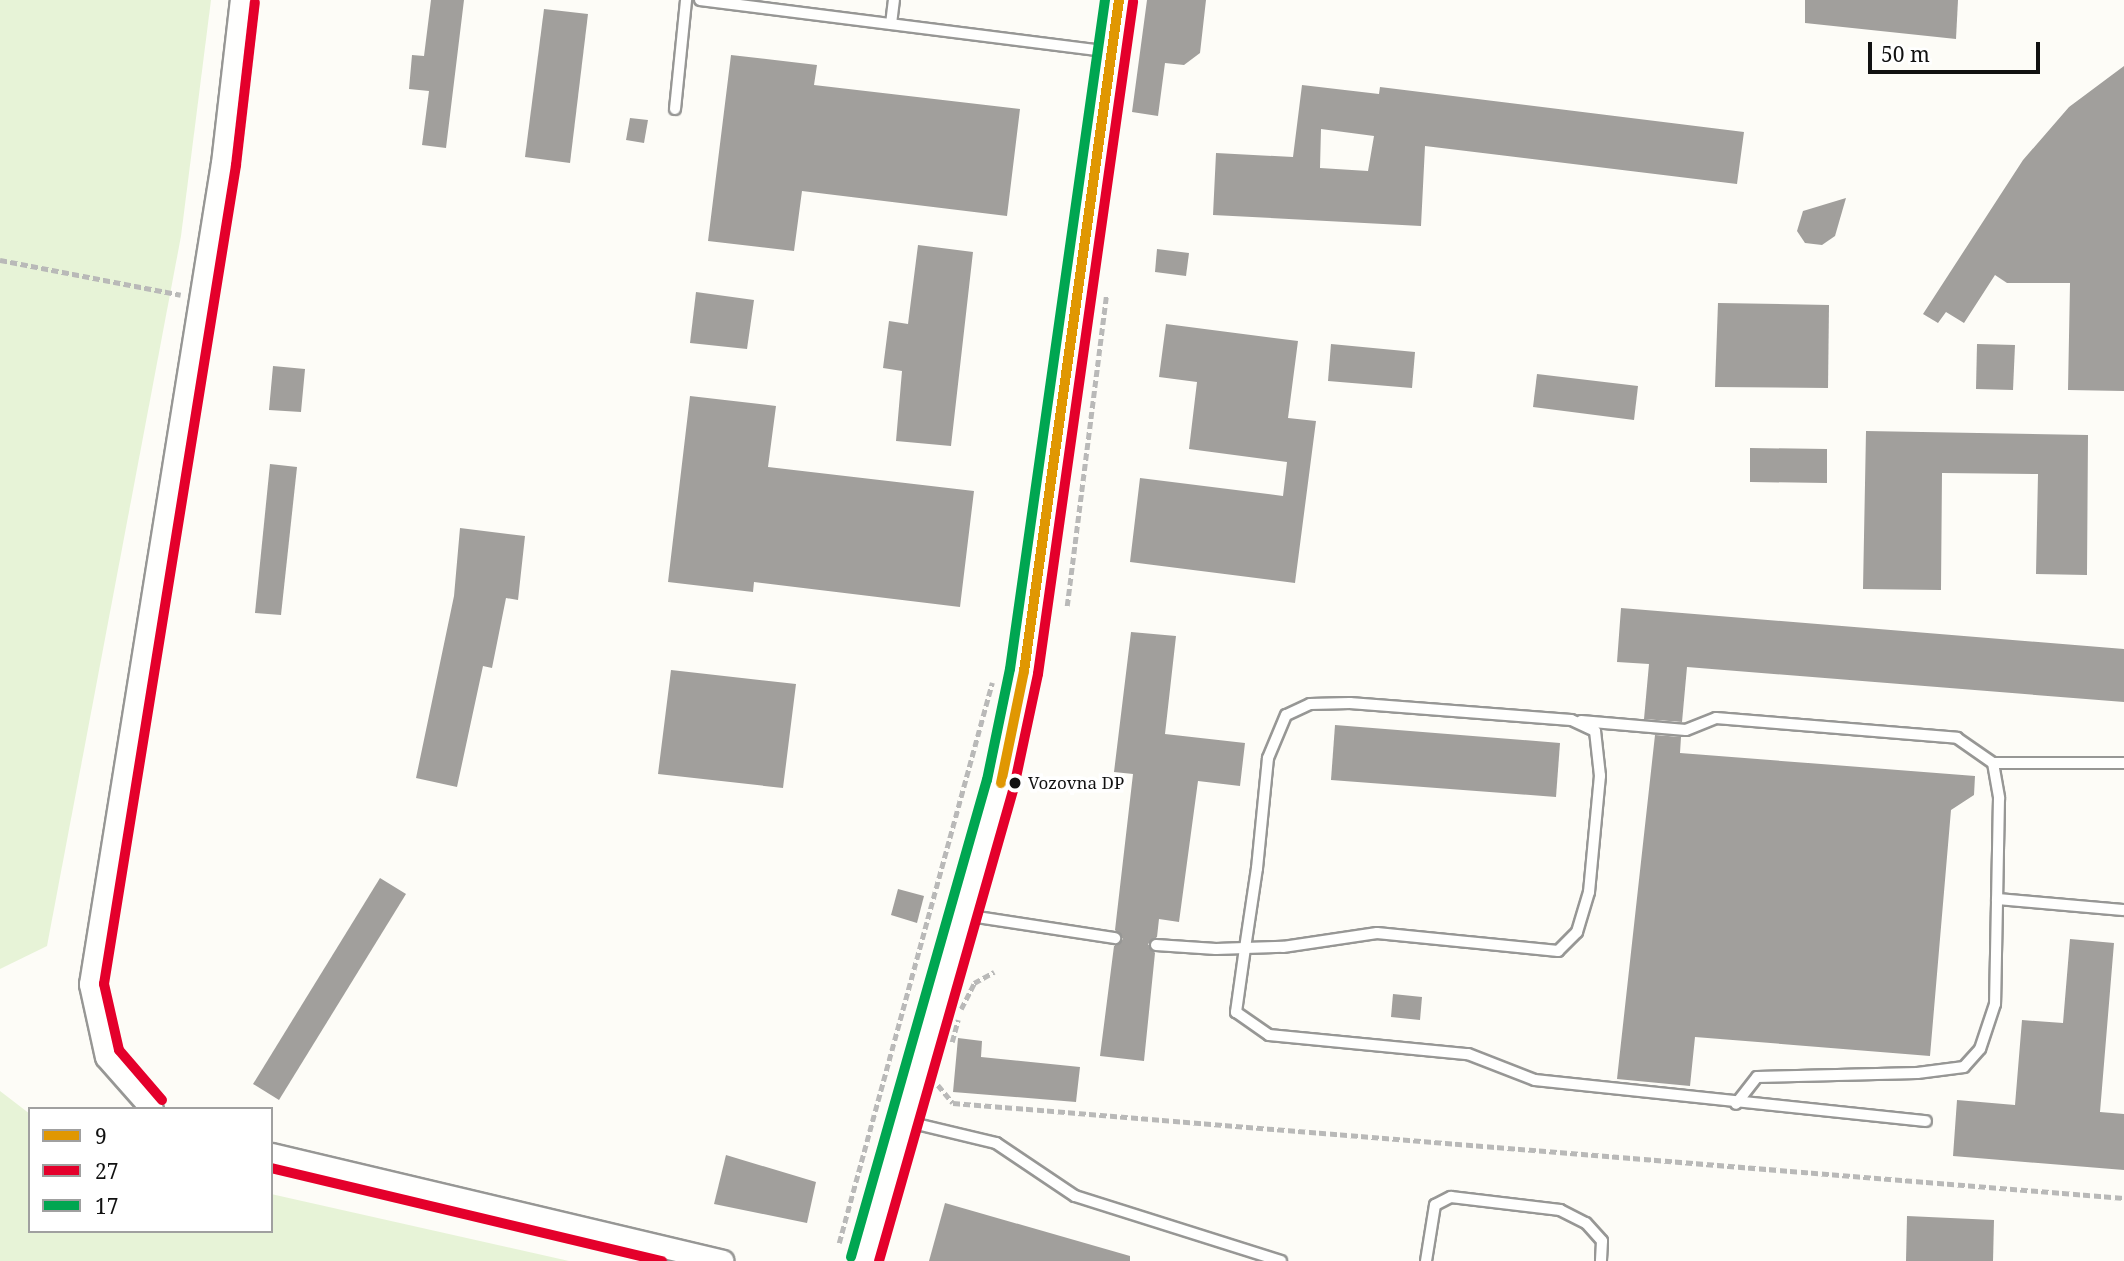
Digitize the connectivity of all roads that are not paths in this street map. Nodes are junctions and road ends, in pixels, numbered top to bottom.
1 (241, 0) edge
2 (687, 0) edge
3 (700, 0) edge
4 (894, 0) edge
5 (1119, 0) edge
6 (891, 24) junction
7 (1111, 52) junction
8 (675, 109) dead end
9 (1572, 720) junction
10 (1993, 762) junction
11 (2124, 763) edge
12 (1997, 900) junction
13 (2124, 910) edge
14 (964, 915) junction
15 (1115, 938) dead end
16 (1156, 945) dead end
17 (1245, 948) junction
18 (1736, 1104) junction
19 (150, 1107) edge
20 (904, 1121) junction
21 (1926, 1121) dead end
22 (273, 1154) edge
23 (723, 1261) edge
24 (864, 1261) edge
25 (1281, 1261) edge
26 (1426, 1261) edge
27 (1601, 1261) edge

1 - 19 street
2 - 8 lane
3 - 6 lane
4 - 6 lane
5 - 7 street
6 - 7 lane
7 - 14 street
9 - 10 lane
9 - 17 lane
9 - 17 lane
10 - 11 lane
10 - 12 lane
12 - 13 lane
12 - 18 lane
14 - 15 lane
14 - 20 street
16 - 17 lane
17 - 18 lane
18 - 21 lane
20 - 24 street
20 - 25 lane
22 - 23 street
26 - 27 lane

